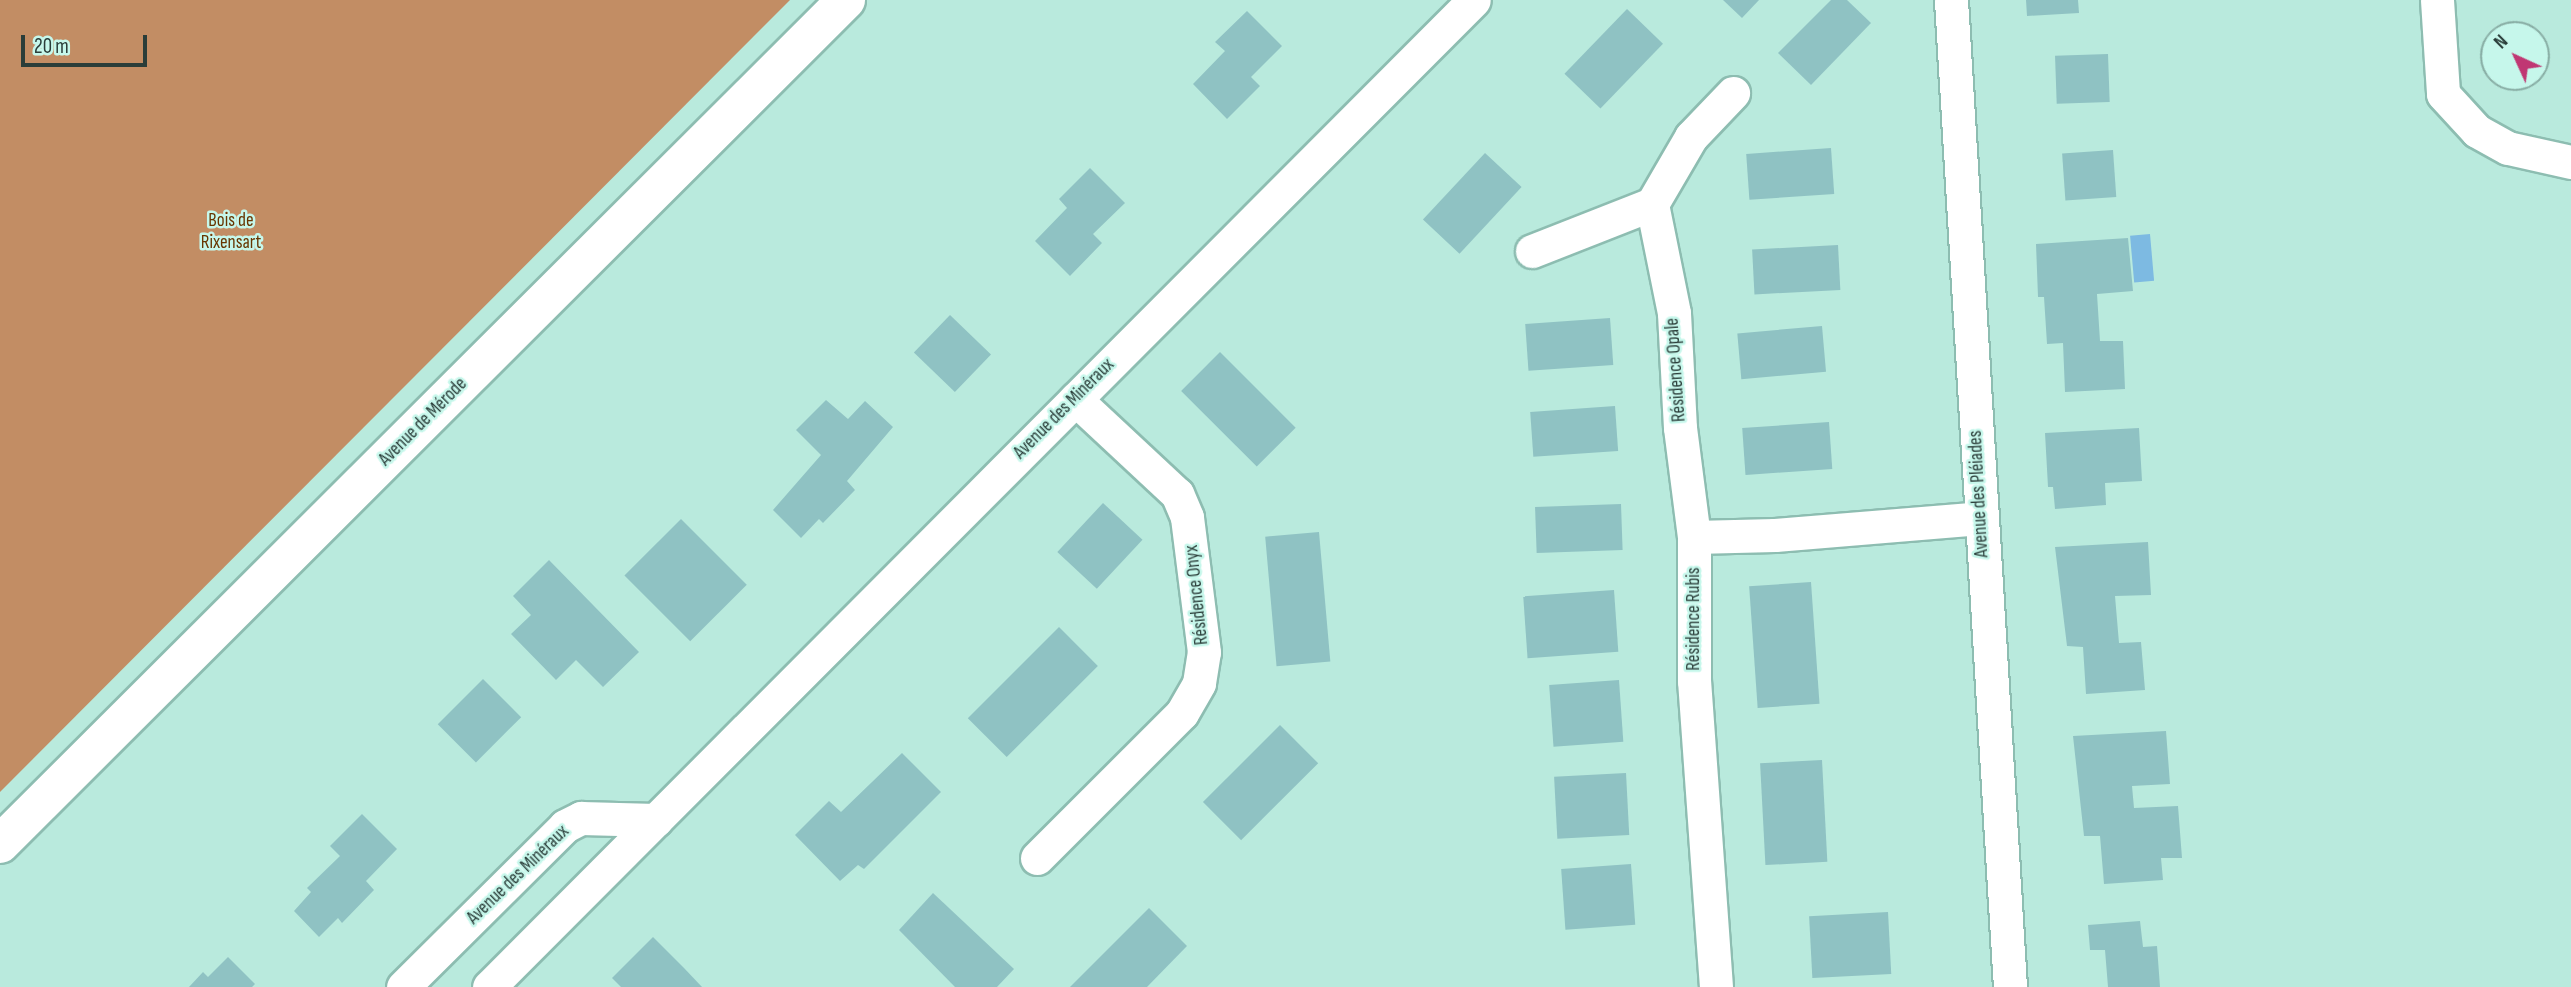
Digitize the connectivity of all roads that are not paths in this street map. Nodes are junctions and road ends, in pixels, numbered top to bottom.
1 (846, 0) edge
2 (1474, 0) edge
3 (1951, 0) edge
4 (2437, 0) edge
5 (1733, 93) dead end
6 (2571, 162) edge
7 (1652, 204) junction
8 (1532, 251) dead end
9 (1075, 399) junction
10 (1980, 517) junction
11 (1694, 537) junction
12 (656, 820) junction
13 (0, 844) edge
14 (1037, 858) dead end
15 (491, 986) edge
16 (403, 987) edge
17 (1716, 987) edge
18 (2010, 987) edge

1 - 13 street, Avenue de Mérode
2 - 9 street, Avenue des Minéraux
3 - 10 street, Avenue des Pléiades
4 - 6 street
5 - 7 street
7 - 8 street
7 - 11 street, Résidence Opale
9 - 12 street, Avenue des Minéraux
9 - 14 street, Résidence Onyx
10 - 11 street
10 - 18 street, Avenue des Pléiades
11 - 17 street, Résidence Rubis
12 - 15 street, Avenue des Minéraux
12 - 16 street, Avenue des Minéraux

